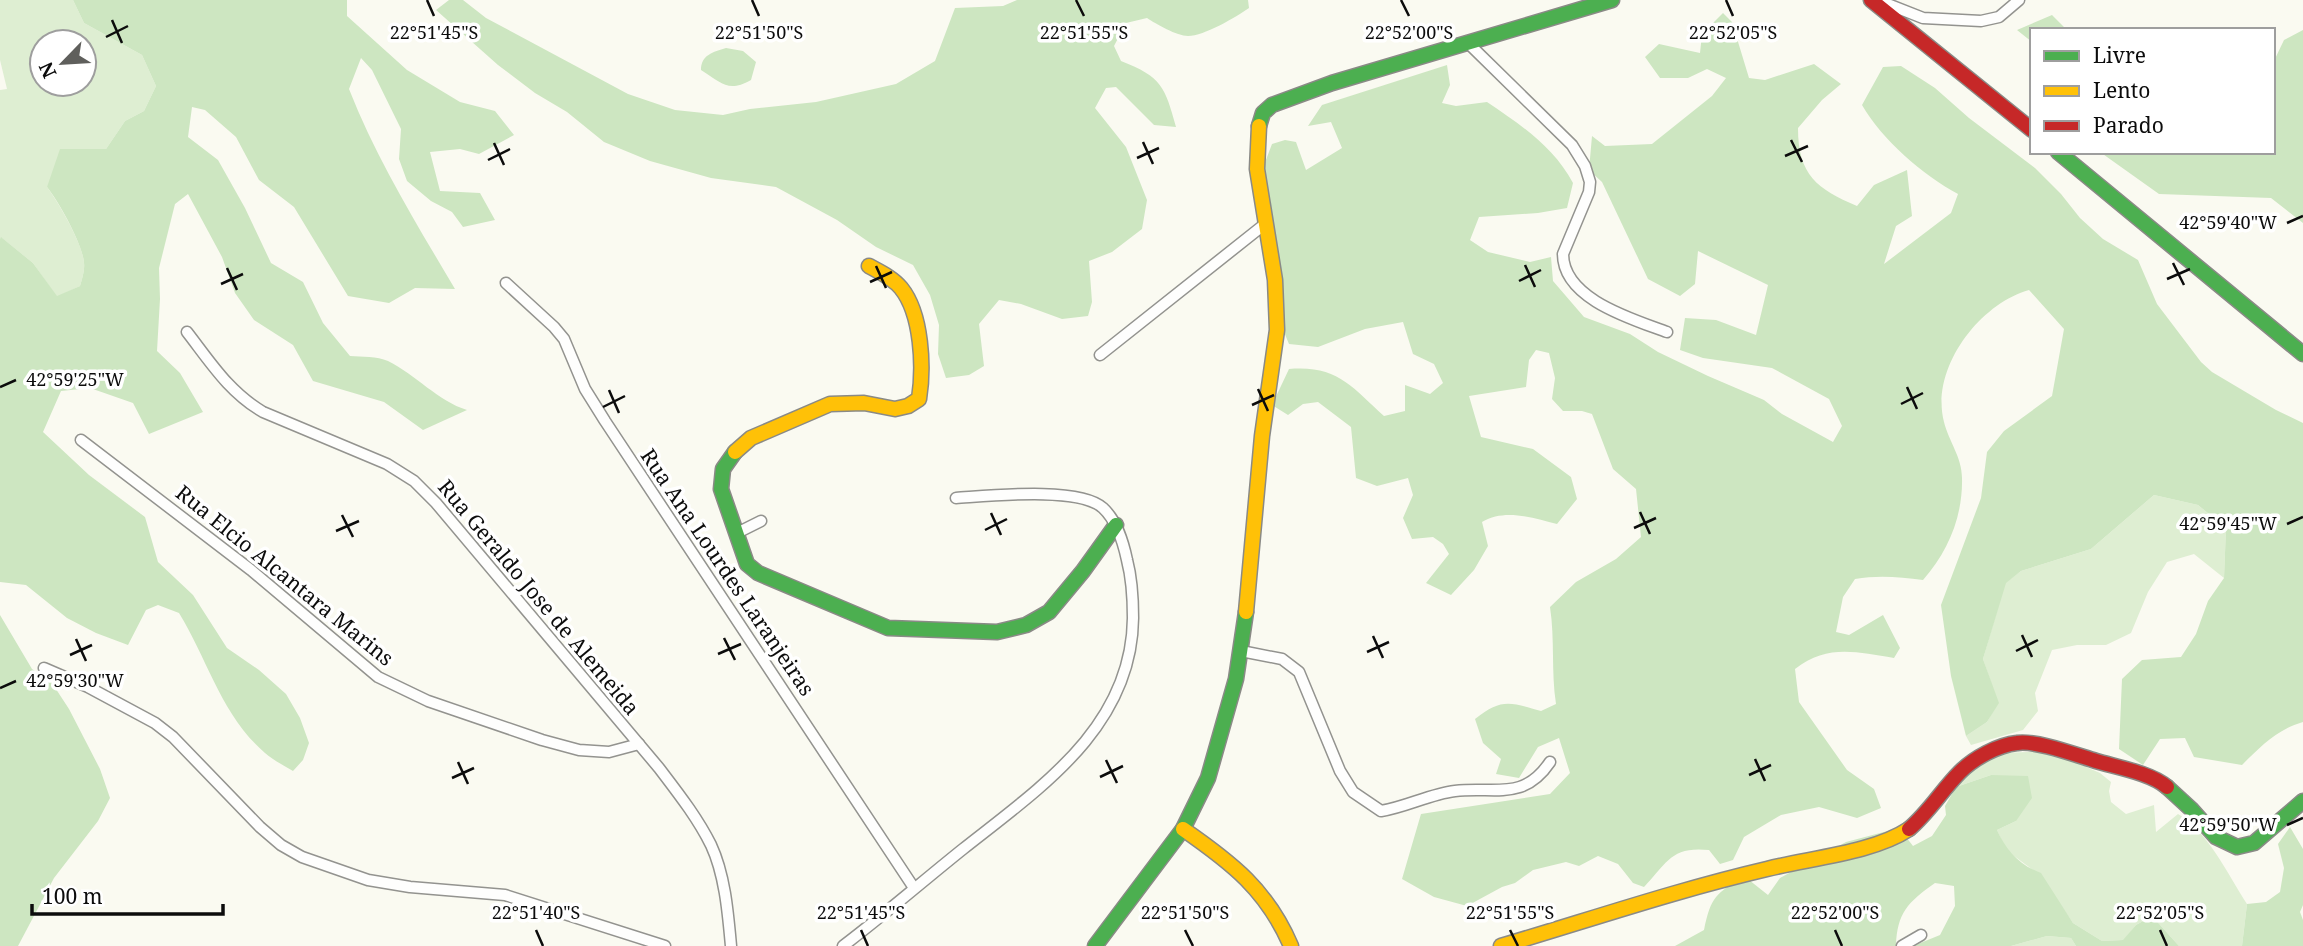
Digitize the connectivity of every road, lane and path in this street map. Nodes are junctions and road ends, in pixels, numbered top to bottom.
1 (1612, 0) edge
2 (2019, 0) edge
3 (1872, 1) edge
4 (1467, 43) junction
5 (2030, 129) edge
6 (2060, 154) edge
7 (1265, 224) junction
8 (869, 266) dead end
9 (506, 282) dead end
10 (187, 332) dead end
11 (1667, 332) dead end
12 (2303, 354) edge
13 (1100, 355) dead end
14 (81, 440) dead end
15 (957, 498) dead end
16 (761, 521) dead end
17 (1116, 525) junction
18 (737, 533) junction
19 (1241, 651) junction
20 (44, 668) dead end
21 (639, 744) junction
22 (1550, 762) dead end
23 (2303, 800) edge
24 (1183, 829) junction
25 (914, 888) junction
26 (1921, 935) dead end
27 (665, 946) edge
28 (731, 946) edge
29 (843, 946) edge
30 (1095, 946) edge
31 (1291, 946) edge
32 (1501, 946) edge
33 (1902, 946) edge

1 - 4 street
2 - 3 street
3 - 5 street
4 - 7 street
4 - 11 street
6 - 12 street
7 - 13 street
7 - 19 street
8 - 18 street
9 - 25 street, Rua Ana Lourdes Laranjeiras
10 - 21 street, Rua Geraldo Jose de Alemeida
14 - 21 street, Rua Elcio Alcantara Marins
15 - 17 street
16 - 18 street
17 - 18 street
17 - 25 street
19 - 22 street
19 - 24 street
20 - 27 street
21 - 28 street, Rua Geraldo Jose de Alemeida
23 - 32 street
24 - 30 street
24 - 31 street
25 - 29 street
26 - 33 street

